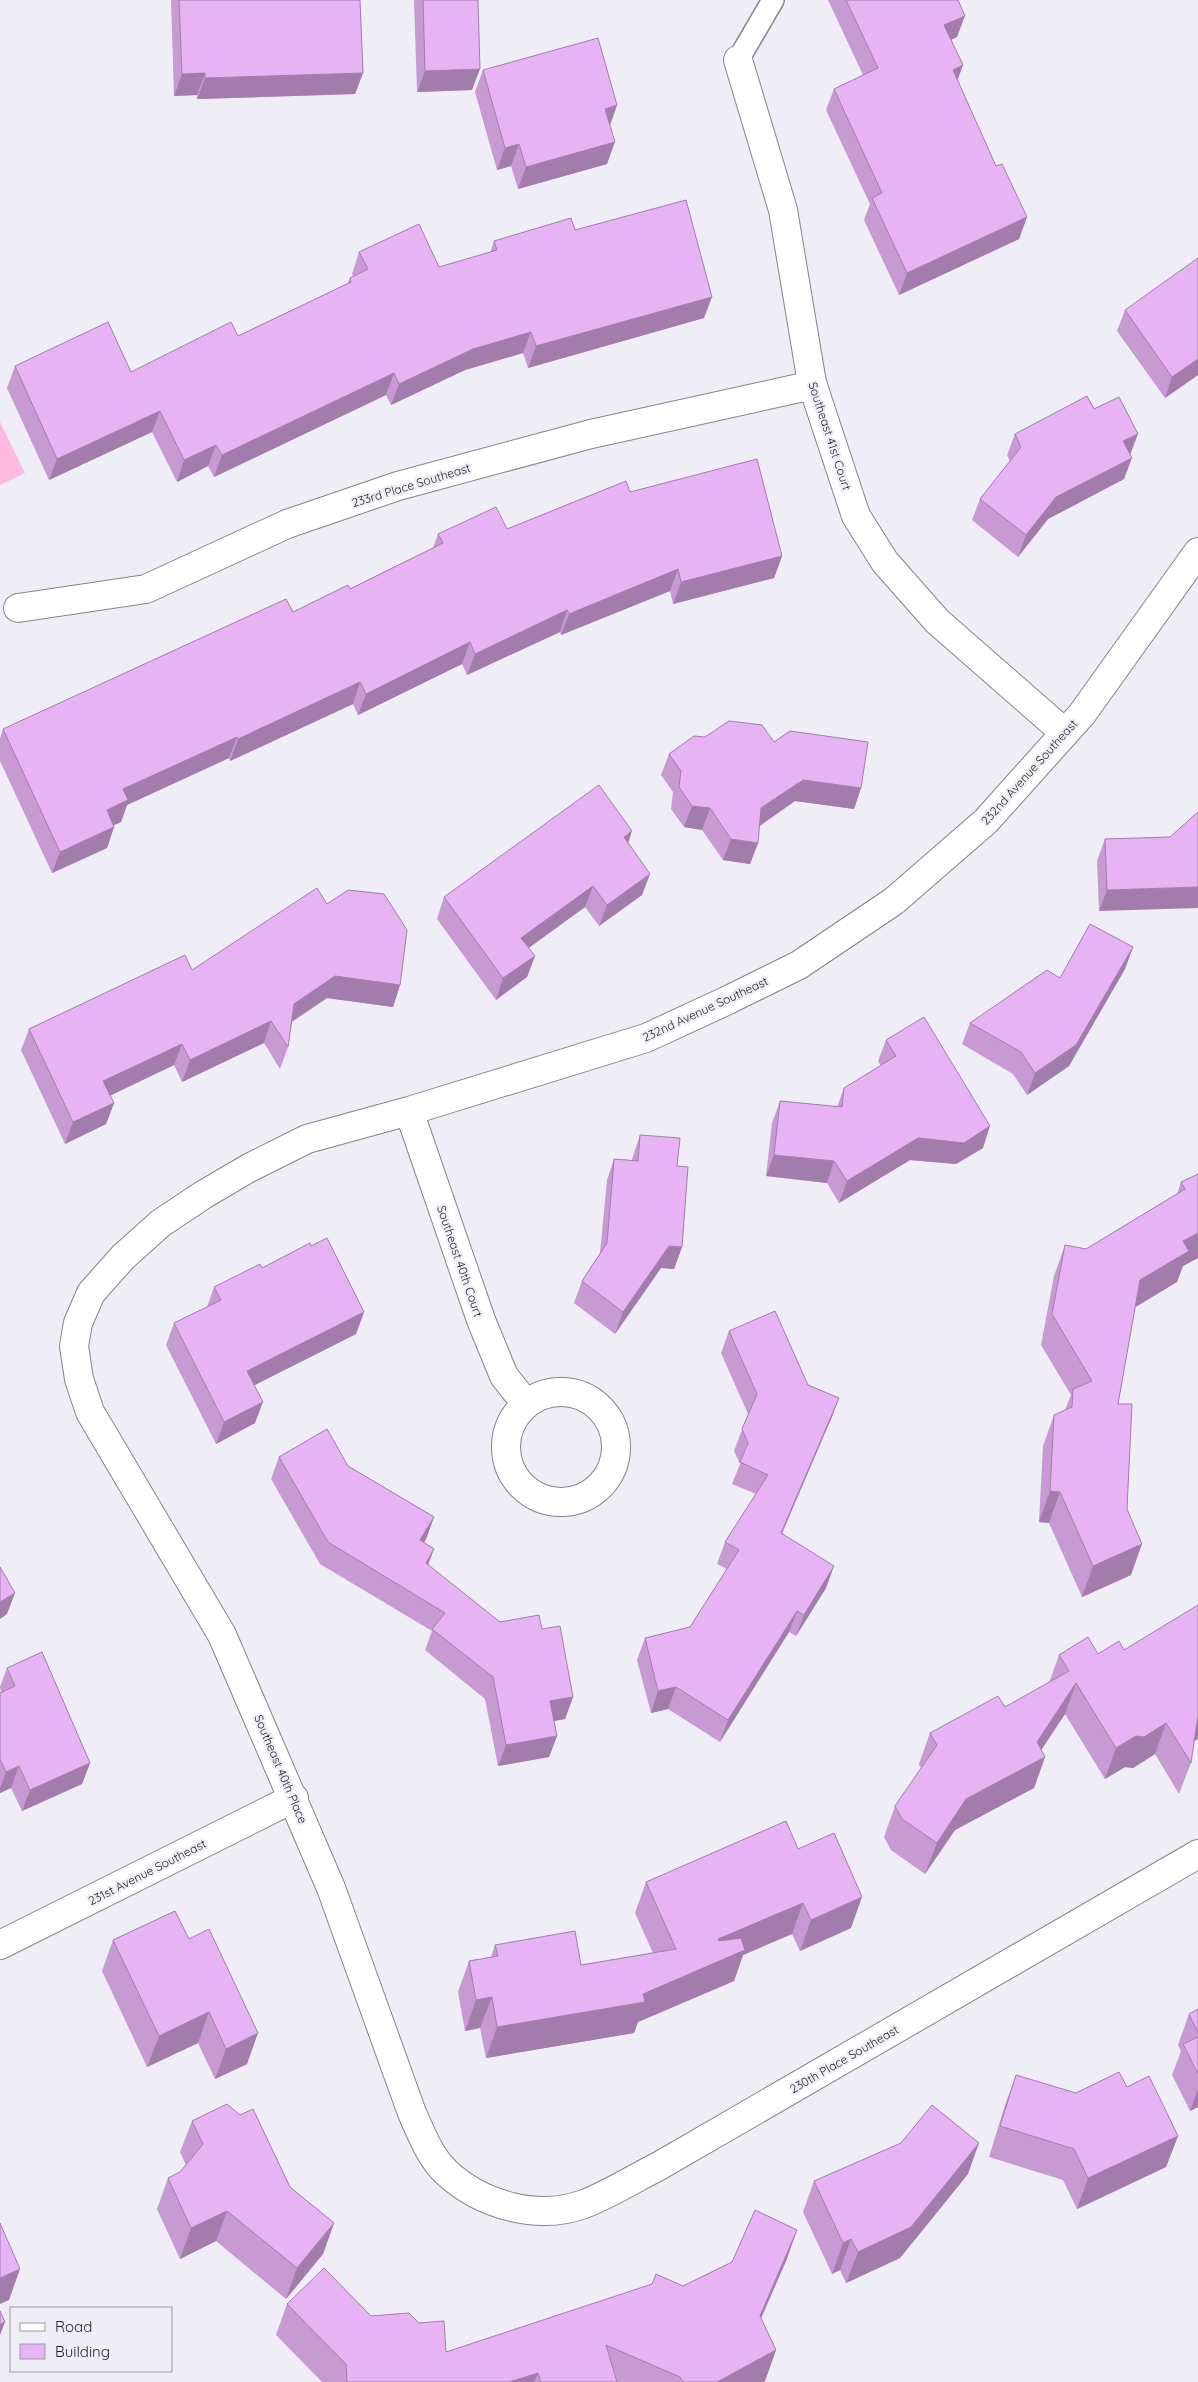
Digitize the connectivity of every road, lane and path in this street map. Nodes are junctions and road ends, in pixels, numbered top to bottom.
1 (773, 0) edge
2 (738, 60) joint
3 (813, 385) junction
4 (1198, 552) edge
5 (18, 608) dead end
6 (1065, 733) junction
7 (408, 1111) junction
8 (74, 1346) joint
9 (526, 1404) junction
10 (294, 1798) junction
11 (1198, 1854) edge
12 (0, 1945) edge
13 (476, 2194) joint

1 - 2 lane
2 - 3 street, Southeast 41st Court
3 - 5 street, 233rd Place Southeast
3 - 6 street, Southeast 41st Court
4 - 6 street, 232nd Avenue Southeast
6 - 7 street, 232nd Avenue Southeast
7 - 8 street, 232nd Avenue Southeast
7 - 9 street, Southeast 40th Court
8 - 10 street, Southeast 40th Place
9 - 9 street
10 - 12 street, 231st Avenue Southeast
10 - 13 street, Southeast 40th Place
11 - 13 street, 230th Place Southeast

